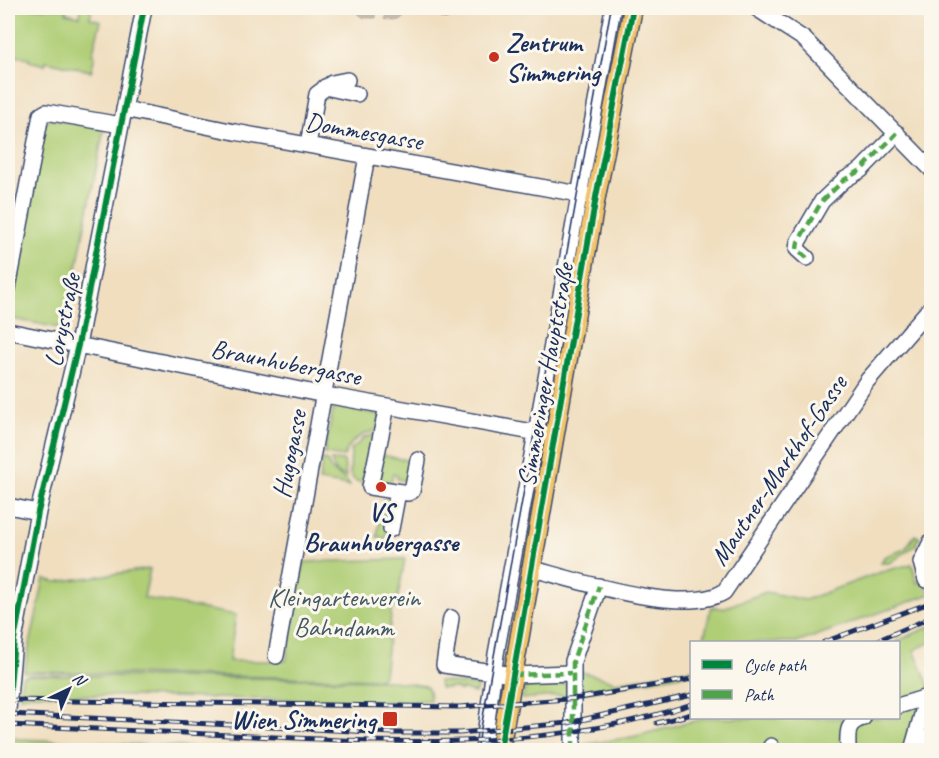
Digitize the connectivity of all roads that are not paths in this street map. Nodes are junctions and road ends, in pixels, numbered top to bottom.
1 (144, 8) edge
2 (613, 8) edge
3 (633, 8) edge
4 (756, 8) edge
5 (347, 80) dead end
6 (357, 94) dead end
7 (322, 97) junction
8 (124, 109) junction
9 (121, 125) junction
10 (897, 133) junction
11 (308, 145) junction
12 (368, 156) junction
13 (932, 170) edge
14 (588, 195) junction
15 (807, 258) dead end
16 (8, 288) edge
17 (932, 306) edge
18 (8, 331) edge
19 (78, 345) junction
20 (326, 394) junction
21 (387, 405) junction
22 (536, 433) junction
23 (556, 437) junction
24 (418, 460) dead end
25 (398, 492) junction
26 (8, 506) edge
27 (38, 512) junction
28 (391, 529) dead end
29 (932, 540) edge
30 (530, 568) junction
31 (926, 580) dead end
32 (599, 586) junction
33 (451, 618) dead end
34 (14, 640) junction
35 (276, 656) dead end
36 (8, 658) edge
37 (494, 672) junction
38 (571, 673) junction
39 (513, 675) junction
40 (929, 694) edge
41 (900, 705) edge
42 (8, 710) edge
43 (858, 719) edge
44 (932, 740) edge
45 (914, 743) edge
46 (477, 750) edge
47 (483, 750) edge
48 (500, 750) edge
49 (573, 750) edge
50 (848, 750) edge

1 - 8 street, Lorystraße
2 - 14 street
3 - 14 main road, Simmeringer Hauptstraße
4 - 10 street
5 - 7 street
6 - 7 street
7 - 11 street
8 - 9 street, Lorystraße
8 - 11 street, Dommesgasse
9 - 16 street
9 - 19 street, Lorystraße
10 - 13 street
10 - 15 street
11 - 12 street, Dommesgasse
12 - 14 street, Dommesgasse
12 - 20 street, Hugogasse
14 - 22 street
14 - 23 main road, Simmeringer Hauptstraße
17 - 32 street, Mautner-Markhof-Gasse
18 - 19 street, Braunhubergasse
19 - 20 street, Braunhubergasse
19 - 27 street, Lorystraße
20 - 21 street, Braunhubergasse
20 - 35 street, Hugogasse
21 - 22 street, Braunhubergasse
21 - 25 street
22 - 23 street, Braunhubergasse
22 - 37 street
23 - 30 main road, Simmeringer Hauptstraße
24 - 25 street
25 - 28 street
26 - 27 street
27 - 34 street, Lorystraße
29 - 31 street
30 - 32 street, Mautner-Markhof-Gasse
30 - 39 main road, Simmeringer Hauptstraße
32 - 38 street
33 - 37 street
34 - 36 street, Lorystraße
34 - 42 street, Lorystraße
37 - 39 street
37 - 46 street
37 - 47 street
38 - 39 street
38 - 49 street
39 - 48 main road, Simmeringer Hauptstraße
40 - 41 street
40 - 45 street
43 - 50 street
44 - 45 street

